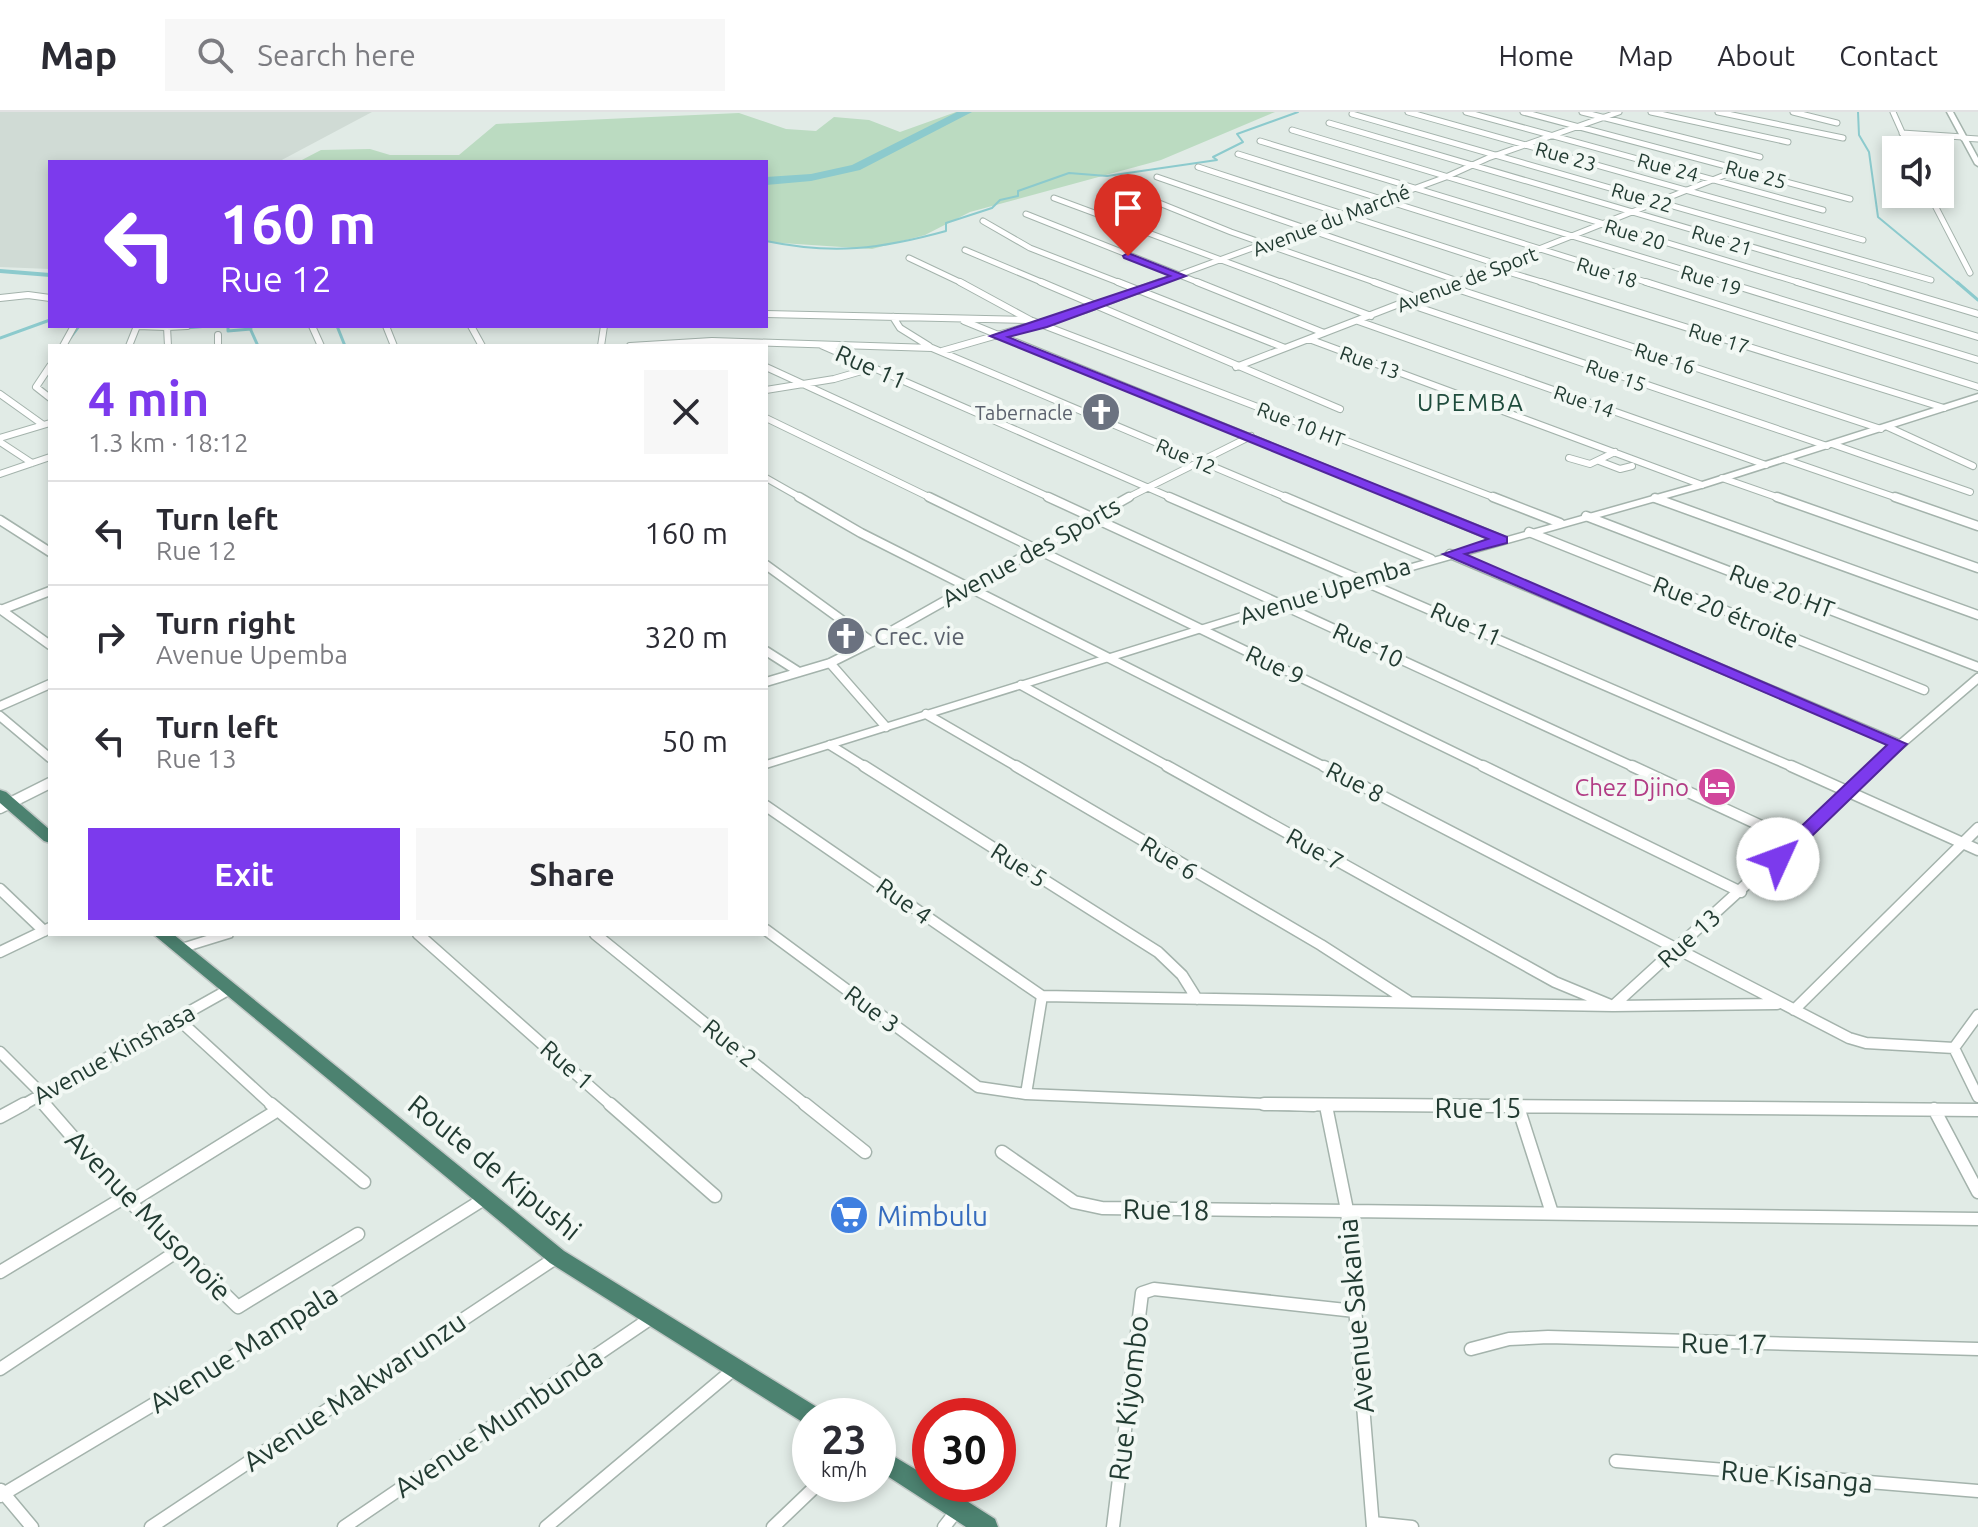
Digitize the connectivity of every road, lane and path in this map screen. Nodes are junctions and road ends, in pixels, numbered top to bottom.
1 (1408, 112) edge
2 (1466, 112) edge
3 (1523, 112) edge
4 (1582, 112) edge
5 (1619, 112) edge
6 (1651, 112) edge
7 (1718, 112) edge
8 (1793, 112) edge
9 (1893, 112) edge
10 (1950, 112) edge
11 (1352, 114) edge
12 (1604, 118) junction
13 (1329, 123) dead end
14 (1837, 123) dead end
15 (1578, 127) junction
16 (1292, 130) dead end
17 (1902, 133) junction
18 (1553, 136) junction
19 (1903, 136) edge
20 (1843, 138) dead end
21 (1963, 138) junction
22 (1978, 139) edge
23 (1260, 141) dead end
24 (1788, 142) dead end
25 (1527, 144) junction
26 (1238, 154) dead end
27 (1498, 155) junction
28 (1760, 157) dead end
29 (1978, 164) edge
30 (1473, 166) junction
31 (1198, 167) dead end
32 (1740, 169) junction
33 (1157, 177) dead end
34 (1446, 177) junction
35 (1715, 180) junction
36 (1122, 188) dead end
37 (1415, 188) junction
38 (1689, 192) junction
39 (1054, 198) dead end
40 (1850, 199) dead end
41 (1383, 200) junction
42 (1660, 203) junction
43 (1936, 208) edge
44 (1823, 210) dead end
45 (1344, 213) junction
46 (1635, 213) junction
47 (1026, 214) dead end
48 (983, 221) dead end
49 (1605, 225) junction
50 (1304, 229) junction
51 (1572, 238) junction
52 (1863, 240) dead end
53 (1263, 244) junction
54 (965, 250) dead end
55 (1538, 251) junction
56 (909, 258) dead end
57 (1225, 261) junction
58 (1498, 267) junction
59 (1970, 273) dead end
60 (1181, 276) junction
61 (1931, 280) dead end
62 (1458, 281) junction
63 (1448, 286) junction
64 (1139, 291) junction
65 (0, 298) edge
66 (48, 298) edge
67 (1418, 298) junction
68 (1406, 303) junction
69 (1095, 307) junction
70 (768, 314) edge
71 (1978, 314) edge
72 (1371, 316) junction
73 (893, 317) junction
74 (961, 319) junction
75 (1030, 320) junction
76 (1357, 321) junction
77 (1043, 324) junction
78 (1324, 333) junction
79 (218, 335) dead end
80 (996, 336) junction
81 (1978, 337) edge
82 (1309, 339) junction
83 (712, 341) junction
84 (218, 344) edge
85 (662, 344) edge
86 (718, 344) edge
87 (821, 345) junction
88 (932, 348) junction
89 (1285, 348) junction
90 (942, 351) junction
91 (1978, 360) edge
92 (1236, 367) junction
93 (768, 368) edge
94 (872, 368) junction
95 (48, 369) edge
96 (803, 384) junction
97 (1978, 387) edge
98 (768, 390) edge
99 (0, 394) edge
100 (48, 396) edge
101 (1978, 397) edge
102 (1944, 408) junction
103 (1340, 409) dead end
104 (768, 419) edge
105 (46, 424) edge
106 (1885, 428) junction
107 (1251, 436) junction
108 (0, 440) edge
109 (1829, 445) junction
110 (1615, 452) junction
111 (48, 458) edge
112 (1569, 458) dead end
113 (1784, 459) junction
114 (1599, 461) junction
115 (1199, 462) junction
116 (32, 463) junction
117 (1766, 465) junction
118 (1973, 466) dead end
119 (0, 474) edge
120 (1642, 474) dead end
121 (1722, 478) junction
122 (768, 479) edge
123 (1702, 485) junction
124 (1145, 489) junction
125 (1970, 492) dead end
126 (1655, 498) junction
127 (1586, 516) junction
128 (1090, 517) junction
129 (0, 520) edge
130 (1560, 523) junction
131 (1978, 526) edge
132 (1529, 532) junction
133 (1502, 540) junction
134 (1031, 549) junction
135 (48, 551) edge
136 (1450, 554) junction
137 (1431, 559) junction
138 (768, 566) edge
139 (1978, 568) edge
140 (1365, 579) junction
141 (967, 587) junction
142 (48, 592) edge
143 (1281, 604) junction
144 (0, 609) edge
145 (1978, 615) edge
146 (1199, 630) junction
147 (48, 641) edge
148 (872, 642) junction
149 (768, 652) edge
150 (1112, 657) junction
151 (830, 663) junction
152 (1978, 667) edge
153 (799, 672) junction
154 (1978, 678) edge
155 (768, 681) edge
156 (48, 685) edge
157 (1021, 685) junction
158 (1924, 690) dead end
159 (0, 706) edge
160 (926, 714) junction
161 (0, 716) edge
162 (886, 727) junction
163 (1899, 744) junction
164 (830, 745) junction
165 (48, 756) edge
166 (768, 764) edge
167 (48, 784) edge
168 (1850, 792) junction
169 (3, 802) edge
170 (768, 807) edge
171 (1978, 828) edge
172 (48, 836) edge
173 (1796, 842) junction
174 (1964, 843) junction
175 (1978, 850) edge
176 (0, 889) edge
177 (1741, 892) junction
178 (47, 929) edge
179 (768, 931) edge
180 (164, 936) edge
181 (221, 936) edge
182 (420, 936) edge
183 (597, 936) edge
184 (1677, 948) junction
185 (180, 949) junction
186 (0, 952) edge
187 (228, 990) junction
188 (1042, 996) junction
189 (1197, 999) junction
190 (1411, 1003) junction
191 (1780, 1004) junction
192 (1613, 1006) junction
193 (1794, 1010) junction
194 (1978, 1015) edge
195 (178, 1019) junction
196 (1954, 1048) junction
197 (0, 1052) edge
198 (978, 1087) joint
199 (42, 1094) junction
200 (1026, 1094) junction
201 (1978, 1097) edge
202 (1326, 1106) junction
203 (1518, 1107) junction
204 (1934, 1109) junction
205 (278, 1110) junction
206 (1978, 1110) edge
207 (0, 1117) edge
208 (865, 1152) dead end
209 (1002, 1152) dead end
210 (364, 1182) dead end
211 (1978, 1192) edge
212 (715, 1196) dead end
213 (128, 1199) junction
214 (484, 1199) junction
215 (1347, 1210) junction
216 (1552, 1213) junction
217 (1978, 1219) edge
218 (358, 1234) dead end
219 (179, 1250) junction
220 (557, 1257) junction
221 (0, 1272) edge
222 (1355, 1311) junction
223 (651, 1318) junction
224 (1471, 1349) dead end
225 (1978, 1349) edge
226 (0, 1369) edge
227 (734, 1369) junction
228 (792, 1404) edge
229 (1616, 1461) dead end
230 (896, 1472) edge
231 (1978, 1491) edge
232 (1, 1492) edge
233 (799, 1502) edge
234 (951, 1518) edge
235 (1373, 1525) edge
236 (32, 1527) edge
237 (151, 1527) edge
238 (344, 1527) edge
239 (546, 1527) edge
240 (773, 1527) edge
241 (986, 1527) edge
242 (1113, 1527) edge
243 (1412, 1527) edge

1 - 25 street, Rue 23
2 - 18 street, Rue 24
3 - 15 street, Rue 25
4 - 12 street
5 - 12 street, Avenue du Marché
6 - 24 street
7 - 20 street
8 - 14 street
9 - 17 street
10 - 21 street
11 - 27 street, Rue 22
12 - 15 street, Avenue du Marché
12 - 28 street
13 - 30 street, Rue 21
15 - 18 street, Avenue du Marché
15 - 32 street, Rue 25
16 - 34 street, Rue 20
17 - 19 street
17 - 21 street
18 - 25 street, Avenue du Marché
18 - 35 street, Rue 24
21 - 22 street
21 - 29 street
23 - 37 street, Rue 19
25 - 27 street, Avenue du Marché
25 - 38 street, Rue 23
26 - 41 street, Rue 18
27 - 30 street, Avenue du Marché
27 - 42 street, Rue 22
30 - 34 street, Avenue du Marché
30 - 46 street, Rue 21
31 - 45 street, Rue 17
32 - 35 street, Avenue de Sport
32 - 40 street, Rue 25
33 - 50 street
34 - 37 street, Avenue du Marché
34 - 49 street, Rue 20
35 - 38 street, Avenue de Sport
35 - 44 street, Rue 24
36 - 53 street
37 - 41 street, Avenue du Marché
37 - 51 street, Rue 19
38 - 42 street, Avenue de Sport
38 - 52 street, Rue 23
39 - 57 street
41 - 45 street, Avenue du Marché
41 - 55 street, Rue 18
42 - 46 street, Avenue de Sport
42 - 61 street, Rue 22
43 - 59 street
45 - 50 street, Avenue du Marché
45 - 58 street, Rue 17
46 - 49 street, Avenue de Sport
46 - 71 street, Rue 21
47 - 60 street, Rue 13
48 - 64 street
49 - 51 street, Avenue de Sport
49 - 81 street, Rue 20
50 - 53 street, Avenue du Marché
50 - 62 street
51 - 55 street, Avenue de Sport
51 - 91 street, Rue 19
53 - 57 street, Avenue du Marché
53 - 67 street
54 - 69 street
55 - 58 street, Avenue de Sport
55 - 97 street, Rue 18
56 - 75 street
57 - 60 street, Avenue du Marché
57 - 72 street
58 - 62 street, Avenue de Sport
58 - 102 street, Rue 17
60 - 64 street, Avenue du Marché
60 - 78 street, Rue 13
62 - 63 street, Avenue de Sport
63 - 67 street, Avenue de Sport
63 - 106 street, Rue 16
64 - 69 street, Avenue du Marché
64 - 89 street
65 - 66 street
67 - 68 street, Avenue de Sport
68 - 72 street, Avenue de Sport
68 - 109 street, Rue 15
69 - 77 street, Avenue du Marché
69 - 92 street
70 - 73 street
72 - 76 street, Avenue de Sport
73 - 74 street
73 - 88 street
74 - 75 street
74 - 80 street
75 - 77 street, Rue 10 HT
76 - 78 street, Avenue de Sport
76 - 117 street, Rue 14
77 - 80 street, Avenue du Marché
77 - 130 street, Rue 10 HT
78 - 82 street, Avenue de Sport
79 - 84 street
80 - 90 street, Avenue du Marché
80 - 107 street
82 - 89 street, Avenue de Sport
82 - 110 street, Rue 13
83 - 85 street
83 - 86 street
83 - 87 street
87 - 88 street
87 - 94 street, Rue 11
88 - 90 street, Rue 12
89 - 92 street, Avenue de Sport
90 - 115 street, Rue 12
92 - 103 street
93 - 96 street, Rue 10
94 - 96 street
94 - 124 street, Rue 11
95 - 100 street
96 - 98 street
96 - 128 street, Rue 10
99 - 105 street
101 - 102 street, Avenue Upemba
102 - 106 street, Avenue Upemba
104 - 134 street, Rue 9
105 - 108 street
106 - 109 street, Avenue Upemba
106 - 118 street, Rue 16
107 - 115 street, Avenue des Sports
107 - 133 street
108 - 116 street
109 - 113 street, Avenue Upemba
109 - 125 street
110 - 114 street
110 - 123 street, Rue 13
111 - 116 street
112 - 114 street
113 - 117 street, Avenue Upemba
113 - 131 street
114 - 120 street
115 - 124 street, Avenue des Sports
115 - 137 street, Rue 12
116 - 119 street
117 - 121 street, Avenue Upemba
121 - 123 street, Avenue Upemba
121 - 139 street
122 - 141 street, Rue 8
123 - 126 street, Avenue Upemba
124 - 128 street, Avenue des Sports
124 - 140 street, Rue 11
126 - 127 street, Avenue Upemba
126 - 145 street
127 - 130 street, Avenue Upemba
127 - 152 street, Rue 20 HT
128 - 134 street, Avenue des Sports
128 - 143 street, Rue 10
129 - 135 street
130 - 132 street, Avenue Upemba
132 - 133 street, Avenue Upemba
132 - 158 street, Rue 20 étroite
133 - 136 street, Avenue Upemba
134 - 141 street, Avenue des Sports
134 - 146 street, Rue 9
136 - 137 street, Avenue Upemba
136 - 163 street
137 - 140 street, Avenue Upemba
138 - 148 street
140 - 143 street, Avenue Upemba
140 - 168 street, Rue 11
141 - 148 street, Avenue des Sports
141 - 150 street, Rue 8
142 - 144 street
143 - 146 street, Avenue Upemba
143 - 173 street, Rue 10
144 - 147 street
146 - 150 street, Avenue Upemba
146 - 177 street, Rue 9
148 - 151 street, Avenue des Sports
149 - 153 street
150 - 157 street, Avenue Upemba
150 - 184 street, Rue 8
151 - 153 street, Avenue des Sports
151 - 162 street
153 - 155 street, Avenue des Sports
154 - 163 street, Rue 13
156 - 159 street
157 - 160 street, Avenue Upemba
157 - 192 street, Rue 7
160 - 162 street, Avenue Upemba
160 - 190 street, Rue 6
161 - 165 street
162 - 164 street, Avenue Upemba
163 - 168 street, Rue 13
164 - 166 street, Avenue Upemba
164 - 189 street, Rue 5
167 - 169 street
168 - 173 street, Rue 13
168 - 174 street, Rue 11
169 - 172 highway
170 - 188 street, Rue 4
171 - 174 street
173 - 177 street, Rue 13
174 - 175 street, Rue 11
174 - 193 street
176 - 178 street
177 - 184 street, Rue 13
178 - 186 street
179 - 198 street, Rue 3
180 - 185 highway, Route de Kipushi
181 - 185 street
182 - 212 street, Rue 1
183 - 208 street, Rue 2
184 - 191 street, Rue 8
184 - 192 street, Rue 13
185 - 187 highway, Route de Kipushi
187 - 195 street, Avenue Kinshasa
187 - 214 highway, Route de Kipushi
188 - 189 street
188 - 200 street
189 - 190 street
190 - 192 street
191 - 192 street
191 - 193 street, Rue 8
193 - 196 street, Rue 8
194 - 196 street
195 - 199 street, Avenue Kinshasa
195 - 205 street
196 - 201 street
197 - 199 street, Avenue Musonoïe
198 - 200 street, Rue 15
199 - 207 street, Avenue Kinshasa
199 - 213 street, Avenue Musonoïe
200 - 202 street, Rue 15
202 - 203 street, Rue 15
202 - 215 street, Avenue Sakania
203 - 204 street, Rue 15
203 - 216 street
204 - 206 street, Rue 15
204 - 211 street
205 - 210 street
205 - 213 street
209 - 215 street, Rue 18
213 - 219 street, Avenue Musonoïe
213 - 221 street
214 - 220 highway, Route de Kipushi
214 - 232 street, Avenue Mampala
215 - 216 street, Rue 18
215 - 222 street, Avenue Sakania
216 - 217 street, Rue 18
218 - 219 street, Avenue Musonoïe
219 - 226 street
220 - 223 highway, Route de Kipushi
220 - 237 street, Avenue Makwarunzu
222 - 235 street, Avenue Sakania
222 - 242 street, Rue Kiyombo
223 - 227 highway, Route de Kipushi
223 - 238 street, Avenue Mumbunda
224 - 225 street, Rue 17
227 - 228 highway, Route de Kipushi
227 - 239 street
229 - 231 street, Rue Kisanga
230 - 234 highway
232 - 236 street
233 - 240 street
234 - 241 highway
235 - 243 street

